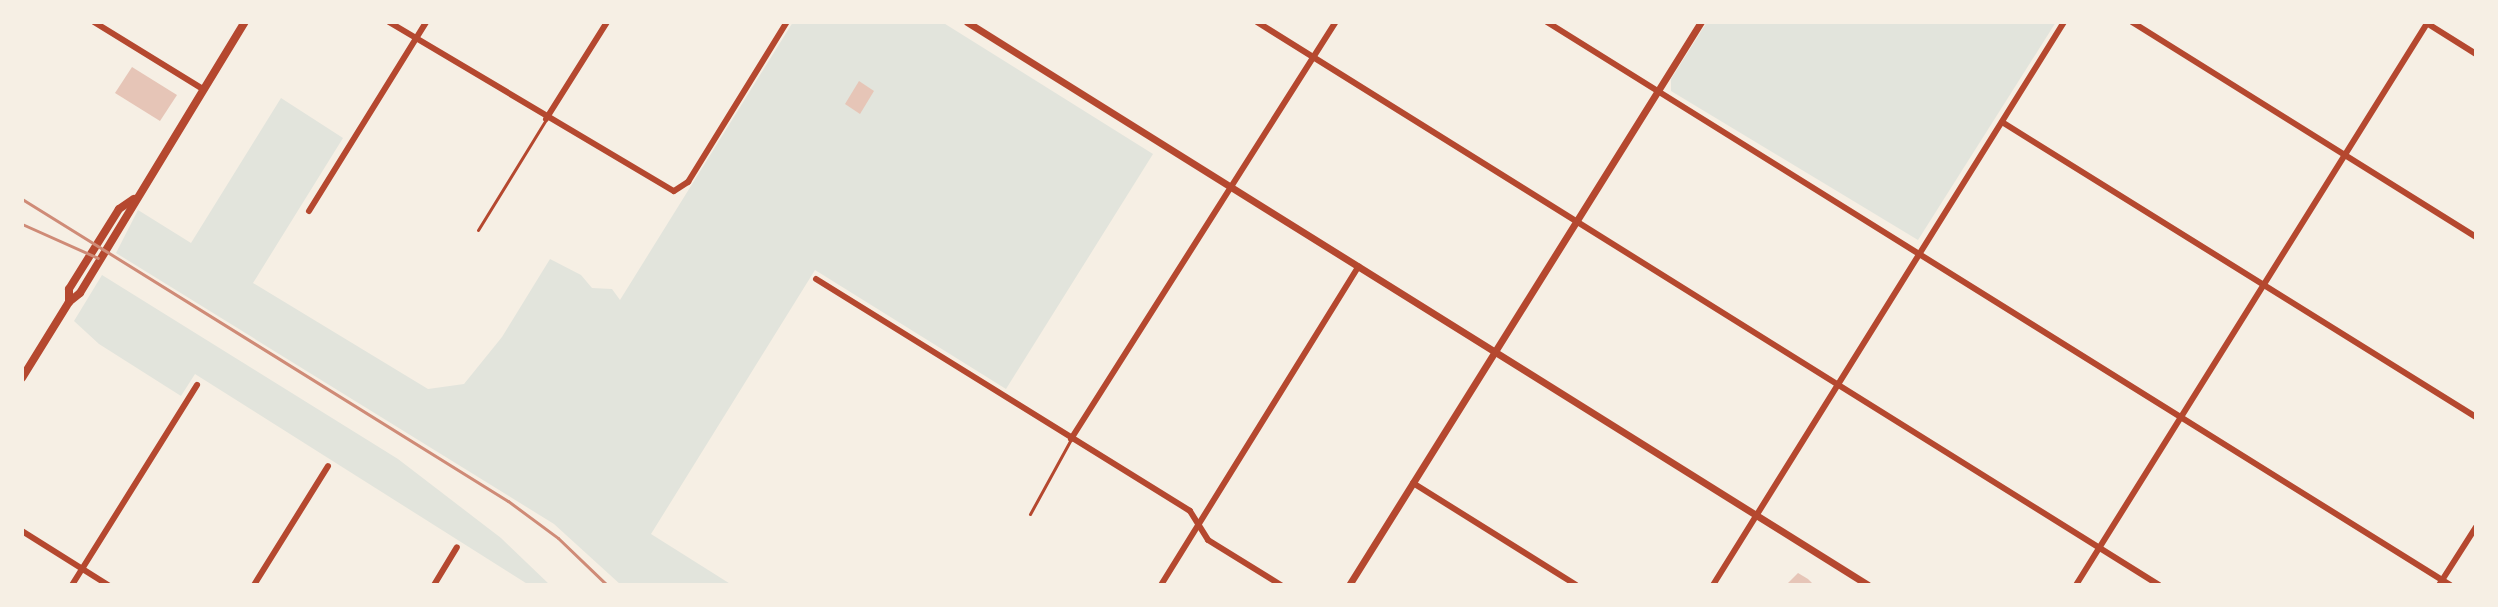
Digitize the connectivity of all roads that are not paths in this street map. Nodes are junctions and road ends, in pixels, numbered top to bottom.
1 (94, 22) edge
2 (245, 22) edge
3 (389, 22) edge
4 (426, 22) edge
5 (607, 22) edge
6 (787, 22) edge
7 (969, 22) edge
8 (1257, 22) edge
9 (1336, 22) edge
10 (1547, 22) edge
11 (1701, 22) edge
12 (2064, 22) edge
13 (2132, 22) edge
14 (2427, 22) edge
15 (416, 39) junction
16 (2476, 54) edge
17 (1314, 57) junction
18 (203, 89) junction
19 (1658, 91) junction
20 (546, 119) junction
21 (2002, 122) junction
22 (2345, 155) junction
23 (1230, 186) junction
24 (309, 211) dead end
25 (1577, 221) junction
26 (478, 230) dead end
27 (2476, 237) edge
28 (1920, 254) junction
29 (1359, 266) junction
30 (816, 279) dead end
31 (2263, 285) junction
32 (1495, 351) junction
33 (22, 378) edge
34 (197, 385) dead end
35 (1838, 385) junction
36 (2181, 416) junction
37 (2476, 417) edge
38 (1071, 439) junction
39 (328, 466) dead end
40 (1413, 483) junction
41 (1030, 514) dead end
42 (1757, 515) junction
43 (1198, 526) junction
44 (2476, 527) edge
45 (22, 531) edge
46 (457, 547) dead end
47 (2099, 548) junction
48 (82, 569) junction
49 (2441, 582) edge
50 (72, 585) edge
51 (108, 585) edge
52 (254, 585) edge
53 (434, 585) edge
54 (1161, 585) edge
55 (1281, 585) edge
56 (1349, 585) edge
57 (1576, 585) edge
58 (1713, 585) edge
59 (1868, 585) edge
60 (2076, 585) edge
61 (2159, 585) edge
62 (2450, 585) edge

1 - 18 street
2 - 18 main road
3 - 15 street
4 - 15 street
5 - 20 street
6 - 20 street
7 - 23 street
8 - 17 street
9 - 17 street
10 - 19 street
11 - 19 street
12 - 21 street
13 - 22 street
14 - 16 street
14 - 22 street
15 - 20 street
15 - 24 street
17 - 23 street
17 - 25 street
18 - 33 main road
19 - 25 street
19 - 28 street
20 - 26 lane
21 - 28 street
21 - 31 street
22 - 27 street
22 - 31 street
23 - 29 street
23 - 38 street
25 - 32 street
25 - 35 street
28 - 35 street
28 - 36 street
29 - 32 street
29 - 43 street
30 - 38 street
31 - 36 street
31 - 37 street
32 - 40 street
32 - 42 street
34 - 48 street
35 - 42 street
35 - 47 street
36 - 47 street
36 - 49 street
38 - 41 lane
38 - 43 street
39 - 52 street
40 - 56 street
40 - 57 street
42 - 58 street
42 - 59 street
43 - 54 street
43 - 55 street
44 - 49 street
45 - 48 street
46 - 53 street
47 - 60 street
47 - 61 street
48 - 50 street
48 - 51 street
49 - 62 street

